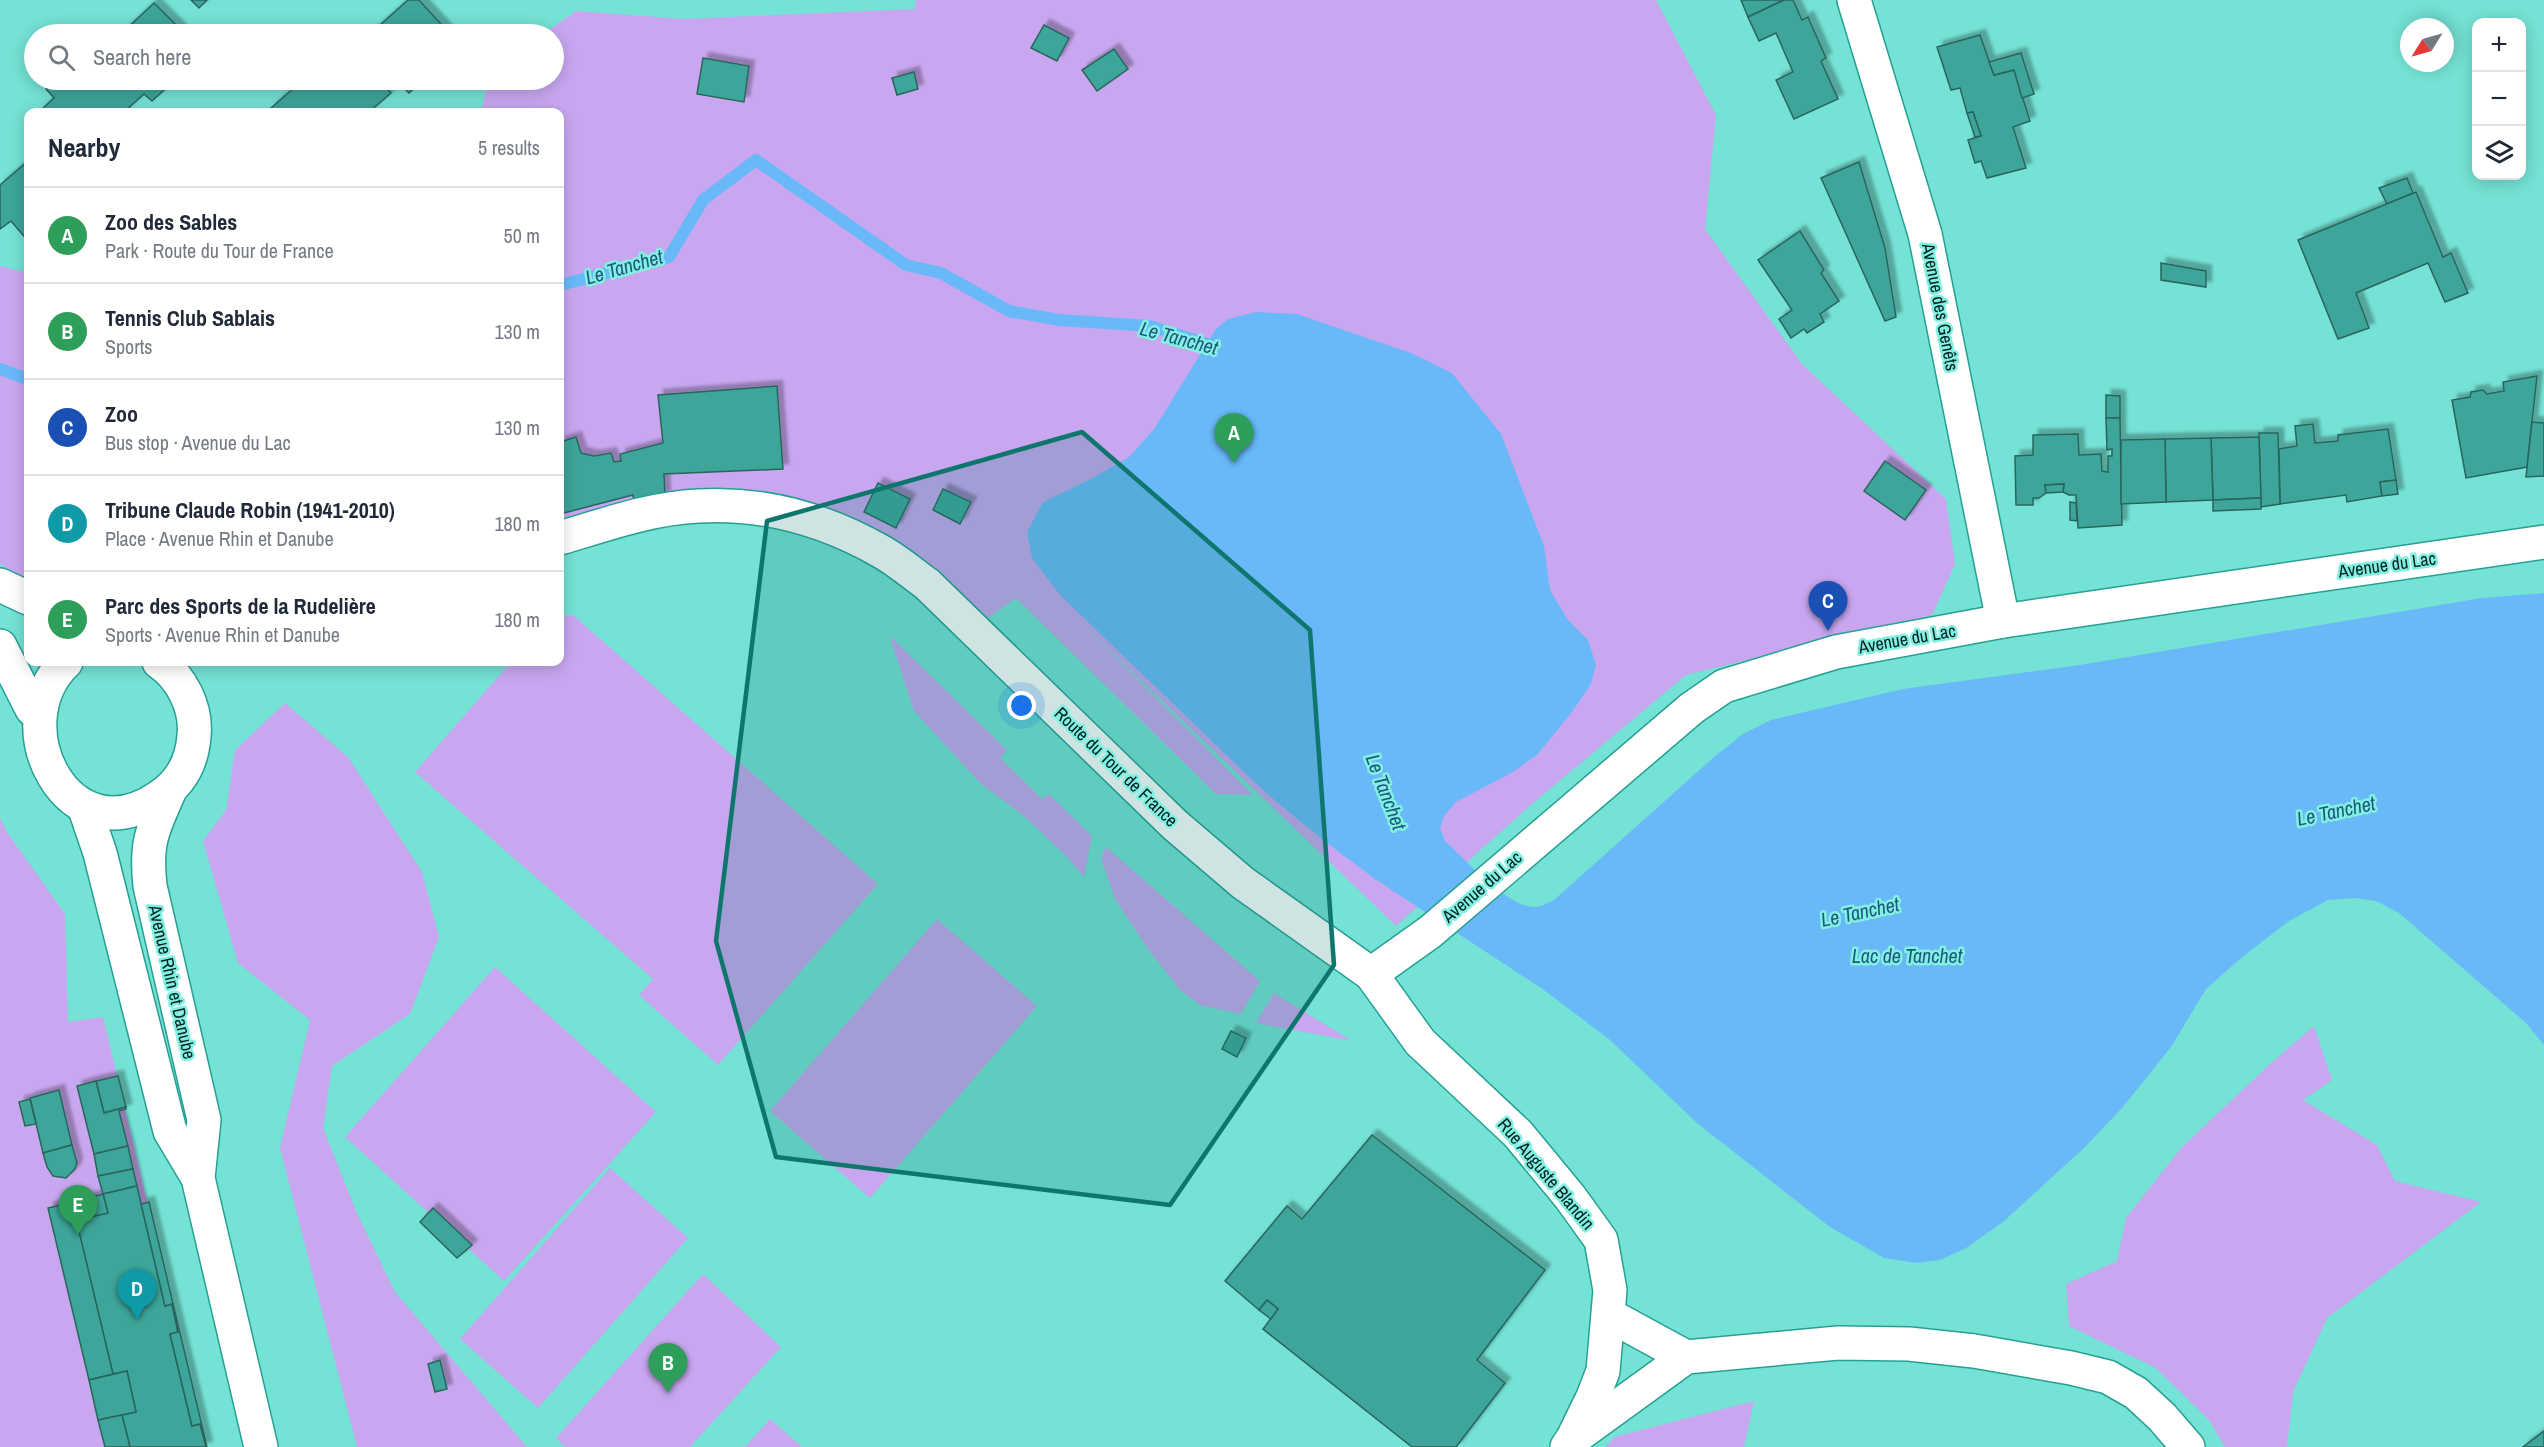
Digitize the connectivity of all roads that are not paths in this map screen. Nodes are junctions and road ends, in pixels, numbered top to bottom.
1 (1854, 0) edge
2 (564, 537) edge
3 (2544, 542) edge
4 (0, 585) edge
5 (24, 596) edge
6 (2003, 621) junction
7 (0, 646) edge
8 (60, 666) edge
9 (165, 666) edge
10 (32, 709) junction
11 (170, 790) junction
12 (85, 808) junction
13 (1371, 974) junction
14 (198, 1178) junction
15 (1609, 1316) junction
16 (1686, 1357) junction
17 (1570, 1443) edge
18 (261, 1447) edge
19 (2188, 1447) edge

1 - 6 street, Avenue des Genêts
2 - 13 street, Route du Tour de France
3 - 6 street, Avenue du Lac
4 - 5 street
6 - 13 street, Avenue du Lac
7 - 10 street
8 - 10 street
9 - 11 street
10 - 12 street
11 - 12 street
11 - 14 street, Avenue Rhin et Danube
12 - 14 street, Avenue Rhin et Danube
13 - 15 street, Rue Auguste Blandin
14 - 18 street, Avenue Rhin et Danube
15 - 16 street
15 - 17 street, Rue Auguste Blandin
16 - 17 street
16 - 19 street

